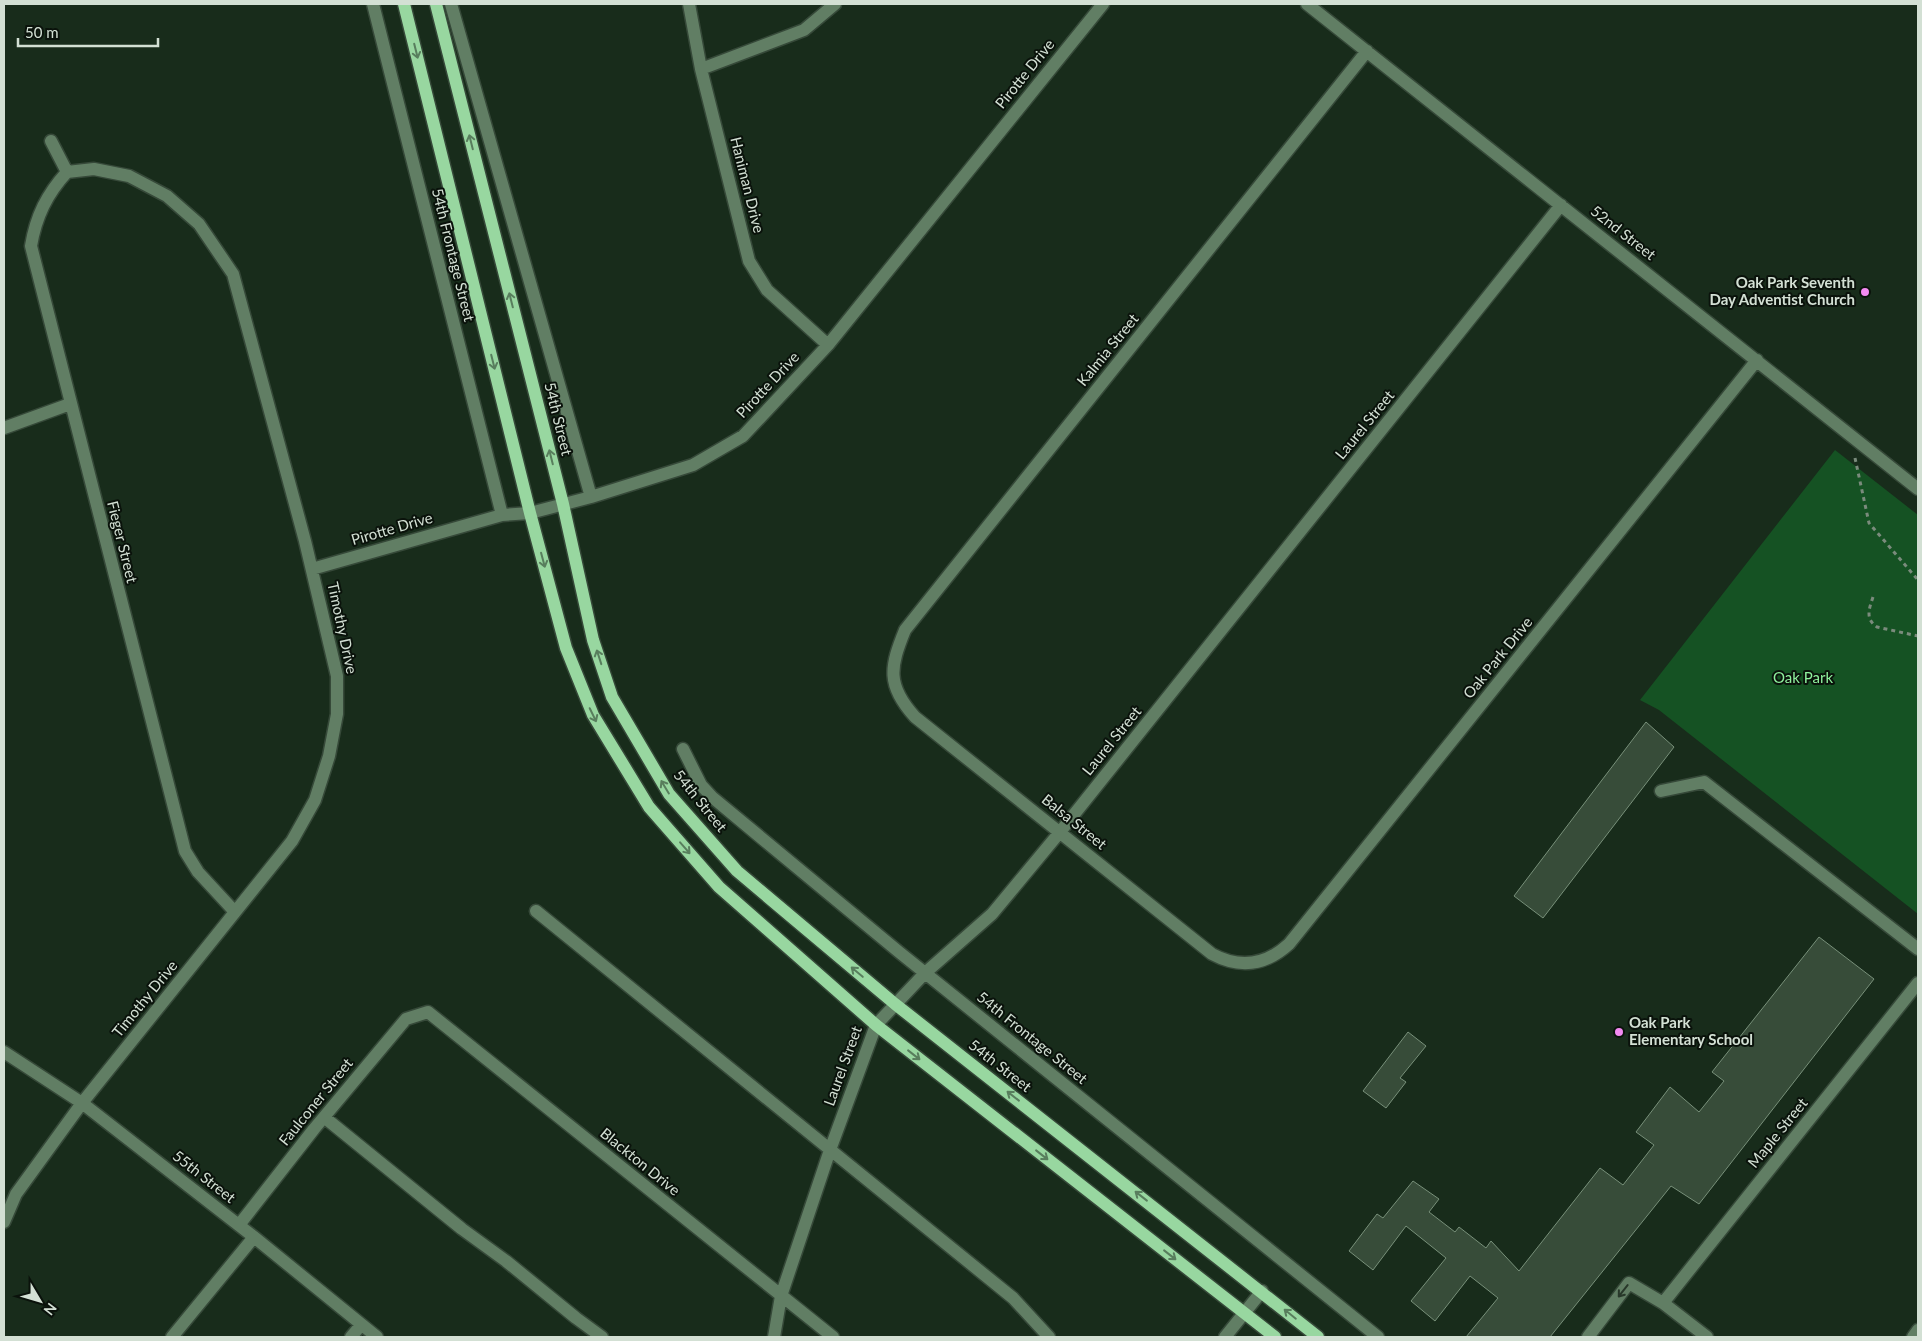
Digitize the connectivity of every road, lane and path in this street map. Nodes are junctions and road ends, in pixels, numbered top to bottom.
1 (373, 4) edge
2 (404, 4) edge
3 (436, 4) edge
4 (451, 4) edge
5 (689, 4) edge
6 (835, 4) edge
7 (1102, 4) edge
8 (1307, 4) edge
9 (1367, 51) junction
10 (701, 69) junction
11 (51, 141) dead end
12 (67, 172) junction
13 (1561, 206) junction
14 (828, 345) junction
15 (1757, 360) junction
16 (70, 404) junction
17 (4, 428) edge
18 (1859, 442) junction
19 (1918, 489) edge
20 (591, 497) junction
21 (563, 504) junction
22 (530, 513) junction
23 (502, 515) junction
24 (312, 569) junction
25 (1918, 580) edge
26 (1873, 597) dead end
27 (1918, 636) edge
28 (893, 677) joint
29 (683, 749) dead end
30 (1661, 791) dead end
31 (1060, 832) junction
32 (536, 911) dead end
33 (235, 912) junction
34 (1918, 949) edge
35 (1255, 963) joint
36 (925, 973) junction
37 (1918, 983) edge
38 (895, 1004) junction
39 (428, 1012) joint
40 (876, 1025) junction
41 (4, 1052) edge
42 (82, 1103) junction
43 (324, 1116) junction
44 (830, 1150) junction
45 (4, 1222) edge
46 (239, 1225) junction
47 (254, 1237) junction
48 (1262, 1291) junction
49 (781, 1296) junction
50 (1663, 1303) junction
51 (1244, 1313) junction
52 (361, 1325) junction
53 (1918, 1330) edge
54 (172, 1337) edge
55 (351, 1337) edge
56 (377, 1337) edge
57 (602, 1337) edge
58 (774, 1337) edge
59 (833, 1337) edge
60 (1049, 1337) edge
61 (1225, 1337) edge
62 (1275, 1337) edge
63 (1318, 1337) edge
64 (1378, 1337) edge
65 (1588, 1337) edge
66 (1707, 1337) edge
67 (1913, 1337) edge

1 - 23 street, 54th Frontage Street
2 -> 22 main road
21 -> 3 main road, 54th Street
4 - 20 street
5 - 10 street, Haniman Drive
6 - 10 street
7 - 14 street, Pirotte Drive
8 - 9 street, 52nd Street
9 - 13 street, 52nd Street
9 - 28 street, Kalmia Street
10 - 14 street, Haniman Drive
11 - 12 street
12 - 16 street, Fieger Street
12 - 24 street, Timothy Drive
13 - 15 street, 52nd Street
13 - 31 street, Laurel Street
14 - 20 street, Pirotte Drive
15 - 18 street, 52nd Street
15 - 35 street, Oak Park Drive
16 - 17 street
16 - 33 street, Fieger Street
18 - 19 street, 52nd Street
18 - 25 path
20 - 21 street, Pirotte Drive
21 - 22 street, Pirotte Drive
38 -> 21 main road, 54th Street
22 - 23 street, Pirotte Drive
22 -> 40 main road
23 - 24 street, Pirotte Drive
24 - 33 street, Timothy Drive
26 - 27 path
28 - 31 street, Balsa Street
29 - 36 street, 54th Frontage Street
30 - 34 street
31 - 35 street, Balsa Street
31 - 36 street, Laurel Street
32 - 44 street
33 - 42 street, Timothy Drive
36 - 38 street, Laurel Street
36 - 64 street, 54th Frontage Street
37 - 50 street, Maple Street
38 - 40 street, Laurel Street
48 -> 38 main road, 54th Street
39 - 43 street, Faulconer Street
39 - 49 street, Blackton Drive
40 - 44 street, Laurel Street
40 -> 51 main road
41 - 42 street, 55th Street
42 - 45 street, Timothy Drive
42 - 46 street, 55th Street
43 - 46 street, Faulconer Street
43 - 57 street
44 - 49 street, Laurel Street
44 - 60 street
46 - 47 street, 55th Street
47 - 52 street, 55th Street
47 - 54 street
48 - 51 street
63 -> 48 main road, 54th Street
49 - 58 street, Laurel Street
49 - 59 street, Blackton Drive
50 -> 65 street
50 - 66 street
51 - 61 street
51 - 62 main road
52 - 55 street
52 - 56 street, 55th Street
53 - 67 street

